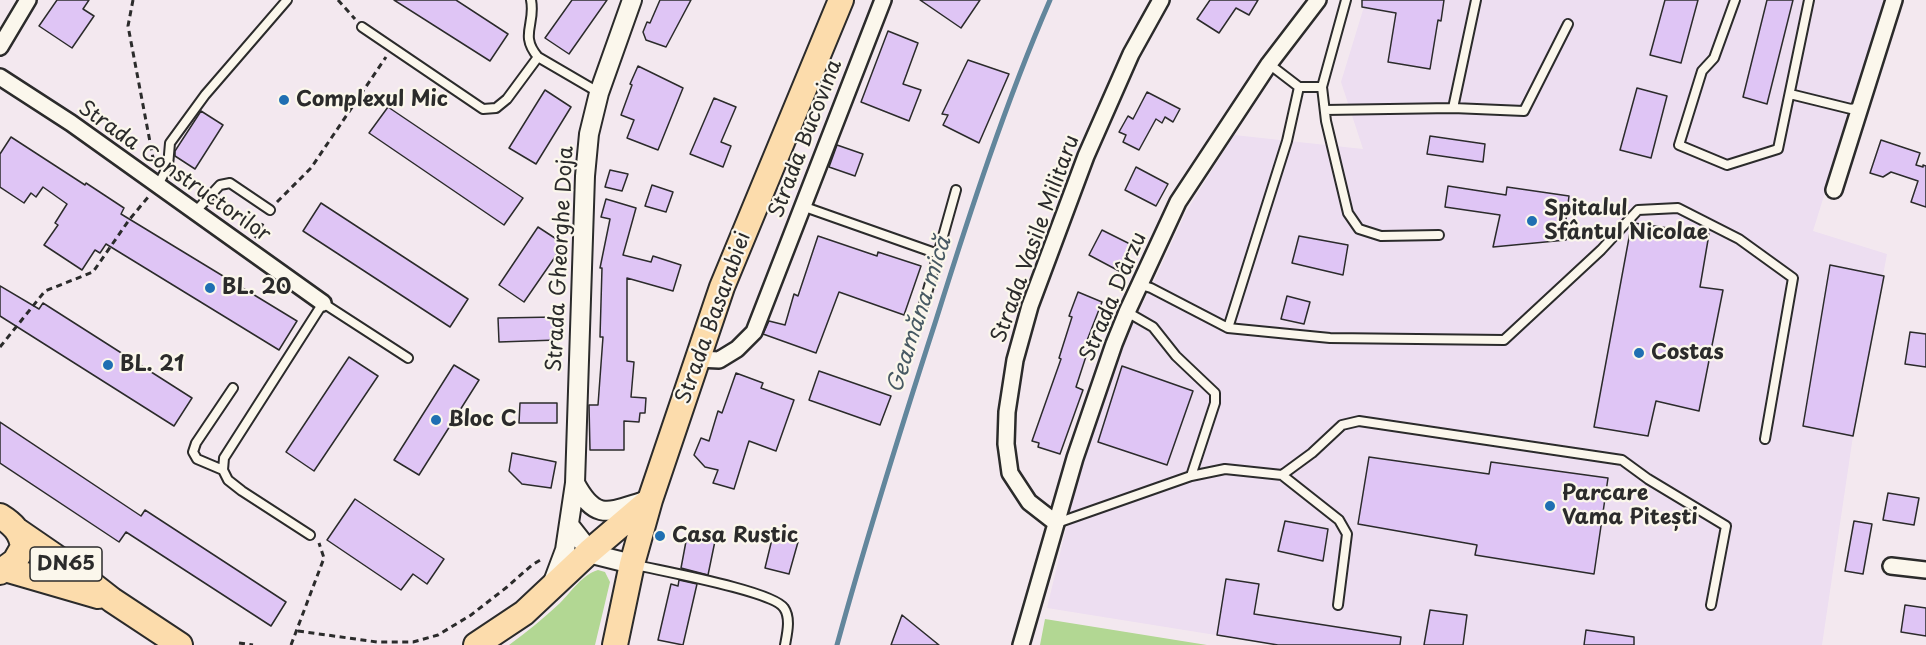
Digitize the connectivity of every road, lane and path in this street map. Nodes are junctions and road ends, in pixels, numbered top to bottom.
1 (28, 0) edge
2 (133, 0) edge
3 (287, 0) edge
4 (338, 0) edge
5 (531, 0) edge
6 (632, 0) edge
7 (842, 0) edge
8 (883, 0) edge
9 (1161, 0) edge
10 (1318, 0) edge
11 (1346, 0) edge
12 (1476, 0) edge
13 (1735, 0) edge
14 (1809, 0) edge
15 (1894, 0) edge
16 (1568, 24) dead end
17 (362, 27) joint
18 (0, 47) edge
19 (392, 48) junction
20 (538, 57) junction
21 (1269, 64) junction
22 (0, 77) edge
23 (1299, 87) junction
24 (1322, 87) junction
25 (599, 93) junction
26 (1790, 94) junction
27 (1860, 107) junction
28 (1453, 108) junction
29 (1325, 110) junction
30 (158, 185) junction
31 (956, 190) dead end
32 (1834, 190) dead end
33 (802, 206) junction
34 (270, 210) junction
35 (195, 212) junction
36 (1440, 235) dead end
37 (249, 250) junction
38 (938, 254) junction
39 (1141, 285) junction
40 (323, 303) junction
41 (924, 304) dead end
42 (1127, 312) junction
43 (1228, 328) junction
44 (0, 347) edge
45 (408, 358) dead end
46 (698, 358) junction
47 (233, 388) dead end
48 (1765, 439) dead end
49 (223, 470) junction
50 (1282, 475) junction
51 (1191, 476) junction
52 (575, 483) junction
53 (650, 500) junction
54 (5, 521) edge
55 (1056, 523) junction
56 (570, 526) junction
57 (310, 535) joint
58 (589, 552) junction
59 (563, 558) junction
60 (632, 564) junction
61 (1891, 566) dead end
62 (1926, 570) edge
63 (2, 571) edge
64 (549, 590) junction
65 (112, 600) junction
66 (1338, 605) dead end
67 (1711, 605) dead end
68 (298, 631) junction
69 (239, 643) dead end
70 (180, 645) edge
71 (253, 645) edge
72 (291, 645) edge
73 (476, 645) edge
74 (615, 645) edge
75 (785, 645) edge
76 (1022, 645) edge

1 - 18 street
2 - 30 path
3 - 30 lane
4 - 17 path
5 - 20 lane
6 - 25 street, Strada Gheorghe Doja
7 - 46 main road, Strada Basarabiei
8 - 33 street, Strada Bucovina
9 - 55 street, Strada Vasile Militaru
10 - 21 street, Strada Dârzu
11 - 24 lane
12 - 28 lane
13 - 26 lane
14 - 26 lane
15 - 27 street
16 - 28 lane
17 - 19 lane
19 - 20 lane
19 - 34 path
20 - 25 lane
21 - 23 lane
21 - 39 street, Strada Dârzu
22 - 30 street, Strada Constructorilor
23 - 24 lane
23 - 43 lane
24 - 29 lane
25 - 52 street, Strada Gheorghe Doja
26 - 27 lane
27 - 32 street
28 - 29 lane
29 - 36 lane
30 - 35 street, Strada Constructorilor
30 - 44 path
31 - 38 lane
33 - 38 lane
33 - 46 street, Strada Bucovina
34 - 35 lane
34 - 37 path
35 - 37 street, Strada Constructorilor
37 - 40 street, Strada Constructorilor
38 - 41 lane
39 - 42 street, Strada Dârzu
39 - 43 lane
40 - 45 lane
40 - 49 lane
42 - 51 lane
42 - 55 street, Strada Dârzu
43 - 48 lane
46 - 53 main road, Strada Basarabiei
47 - 49 lane
49 - 57 lane
50 - 51 lane
50 - 66 lane
50 - 67 lane
51 - 55 lane
52 - 53 street
52 - 56 street, Strada Gheorghe Doja
53 - 58 main road
53 - 60 main road, Strada Basarabiei
54 - 63 main road
54 - 65 main road, DN65
55 - 76 street, Strada Dârzu
56 - 58 street
56 - 59 street, Strada Gheorghe Doja
57 - 68 path
58 - 60 street
58 - 64 main road
59 - 64 street, Strada Gheorghe Doja
59 - 68 path
60 - 74 main road, Strada Basarabiei
60 - 75 lane
61 - 62 street
63 - 65 main road, DN65
64 - 73 main road
65 - 70 main road, DN65
68 - 72 path
69 - 71 path

